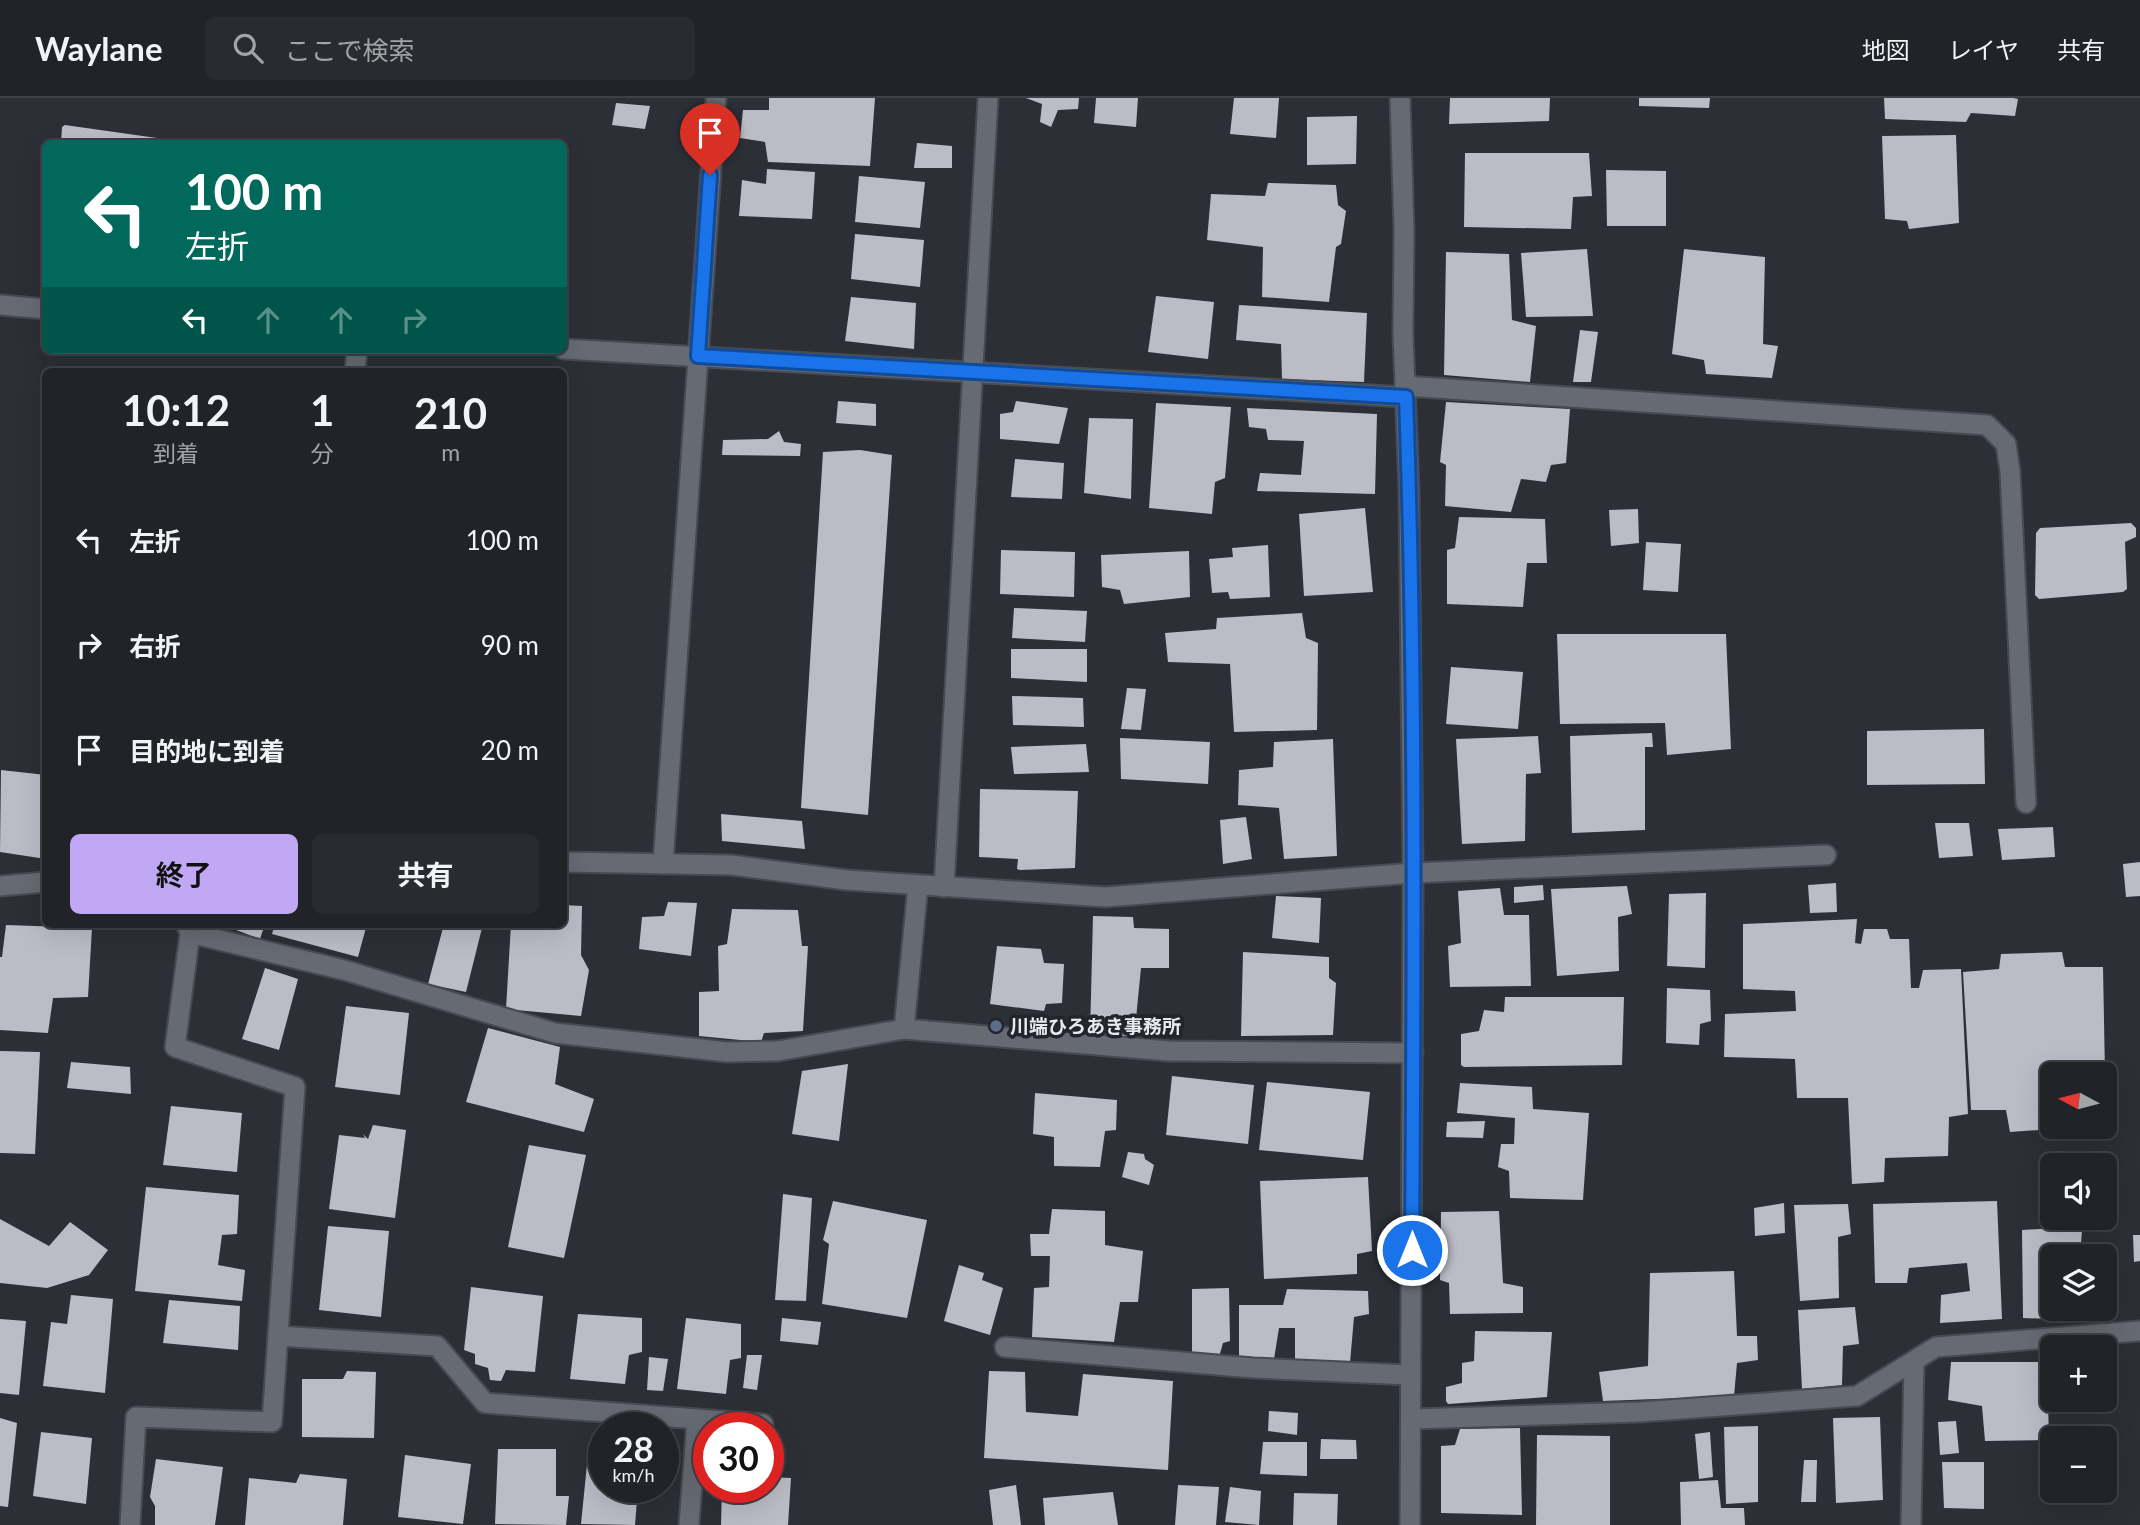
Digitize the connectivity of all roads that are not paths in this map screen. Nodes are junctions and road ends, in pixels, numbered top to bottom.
1 (716, 98) edge
2 (988, 98) edge
3 (1401, 98) edge
4 (0, 305) edge
5 (42, 309) edge
6 (567, 349) edge
7 (698, 356) junction
8 (973, 372) junction
9 (1406, 391) junction
10 (2026, 803) dead end
11 (1826, 855) dead end
12 (567, 862) edge
13 (663, 864) junction
14 (1413, 873) junction
15 (42, 882) edge
16 (918, 885) junction
17 (0, 886) edge
18 (944, 887) junction
19 (188, 928) edge
20 (904, 1030) junction
21 (1413, 1053) junction
22 (2140, 1331) edge
23 (278, 1336) junction
24 (1006, 1347) dead end
25 (1914, 1361) junction
26 (1410, 1375) junction
27 (693, 1419) edge
28 (1411, 1419) junction
29 (693, 1464) edge
30 (130, 1525) edge
31 (689, 1525) edge
32 (1410, 1525) edge
33 (1911, 1525) edge

1 - 7 street
2 - 8 street
3 - 9 street
4 - 5 street
6 - 7 street
7 - 8 street
7 - 13 street
8 - 9 street
8 - 18 street
9 - 10 street
9 - 14 street
11 - 14 street
12 - 13 street
13 - 16 street
14 - 18 street
14 - 21 street
15 - 17 street
16 - 18 street
16 - 20 street
19 - 20 street
19 - 23 street
20 - 21 street
21 - 26 street
22 - 25 street
23 - 27 street
23 - 30 street
24 - 26 street
25 - 28 street
25 - 33 street
26 - 28 street
28 - 32 street
29 - 31 street

